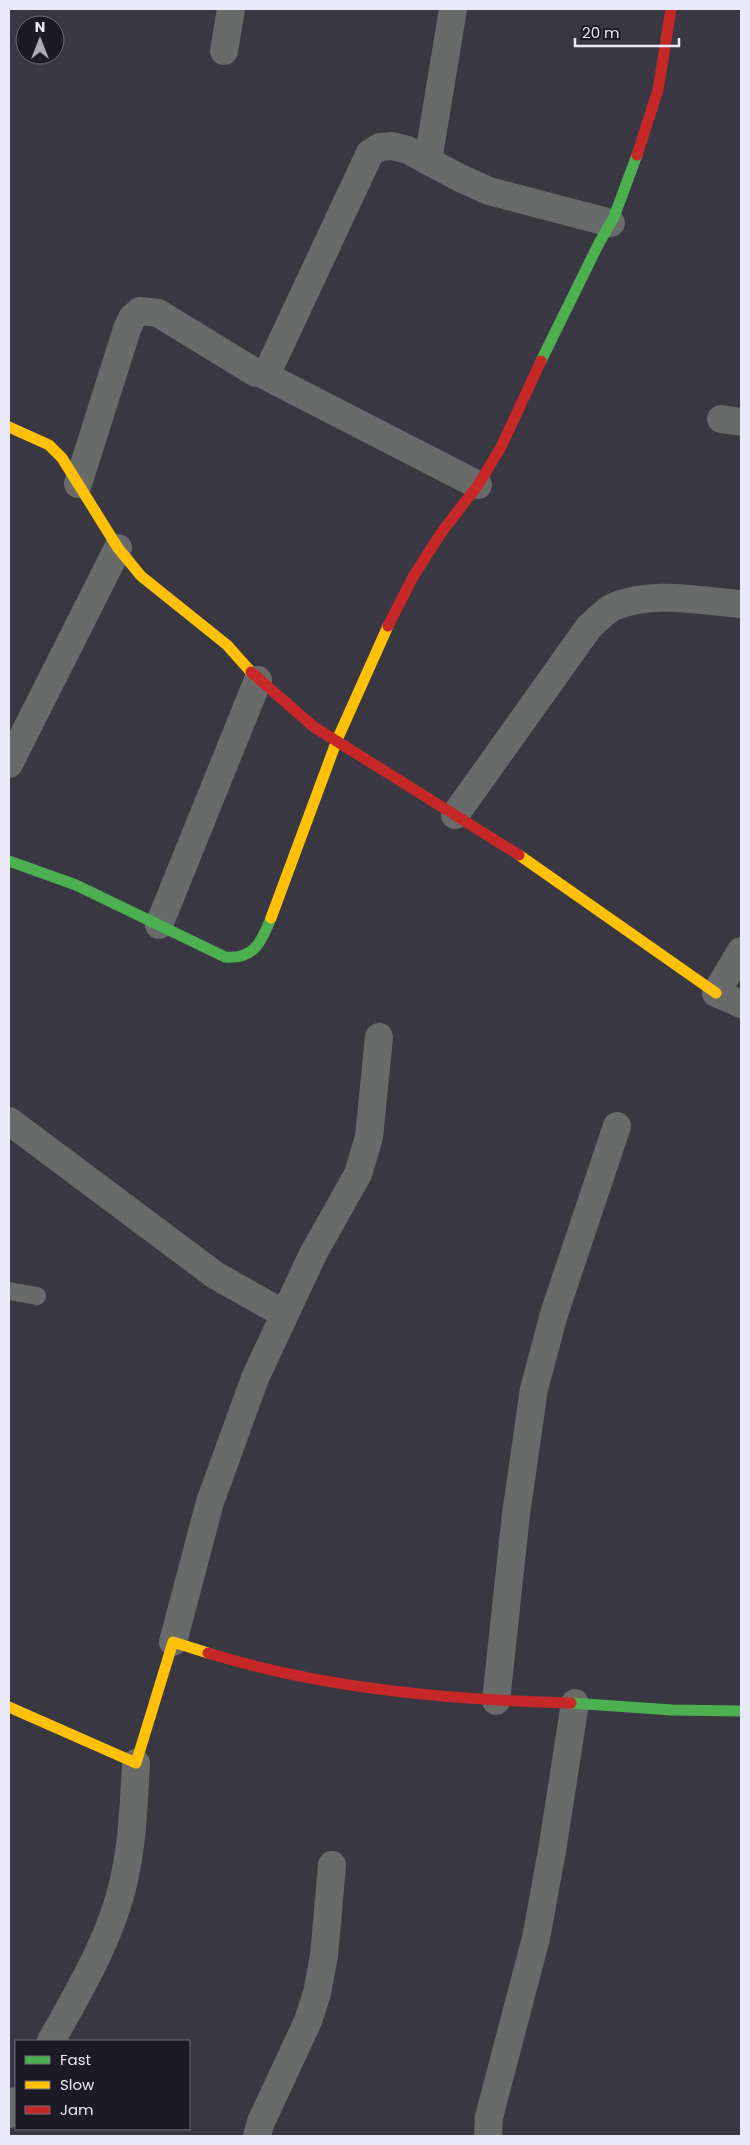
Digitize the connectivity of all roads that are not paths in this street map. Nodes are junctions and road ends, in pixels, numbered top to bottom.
1 (232, 9) edge
2 (453, 9) edge
3 (671, 9) edge
4 (224, 50) dead end
5 (428, 161) junction
6 (611, 223) junction
7 (262, 374) junction
8 (9, 427) edge
9 (78, 484) junction
10 (478, 485) junction
11 (118, 548) junction
12 (741, 604) edge
13 (258, 680) junction
14 (337, 740) junction
15 (9, 764) edge
16 (455, 815) junction
17 (9, 861) edge
18 (160, 925) junction
19 (741, 951) edge
20 (716, 993) junction
21 (741, 1004) edge
22 (379, 1037) dead end
23 (9, 1121) edge
24 (617, 1126) dead end
25 (9, 1291) edge
26 (37, 1296) dead end
27 (284, 1314) junction
28 (173, 1642) junction
29 (496, 1701) junction
30 (575, 1703) junction
31 (9, 1707) edge
32 (741, 1711) edge
33 (136, 1763) junction
34 (332, 1865) dead end
35 (51, 2040) edge
36 (15, 2103) edge
37 (9, 2114) edge
38 (257, 2136) edge
39 (488, 2136) edge

1 - 4 street
2 - 5 street
3 - 6 street
5 - 6 street
5 - 7 street
6 - 10 street
7 - 9 street
7 - 10 street
8 - 9 street
9 - 11 street
10 - 14 street
11 - 13 street
11 - 15 street
12 - 16 street
13 - 14 street
13 - 18 street
14 - 16 street
14 - 18 street
16 - 20 street
17 - 18 street
19 - 20 street
20 - 21 street
22 - 27 street
23 - 27 street
24 - 29 street
25 - 26 lane
27 - 28 street
28 - 29 street
28 - 33 street
29 - 30 street
30 - 32 street
30 - 39 street
31 - 33 street
33 - 35 street
34 - 38 street
36 - 37 street

